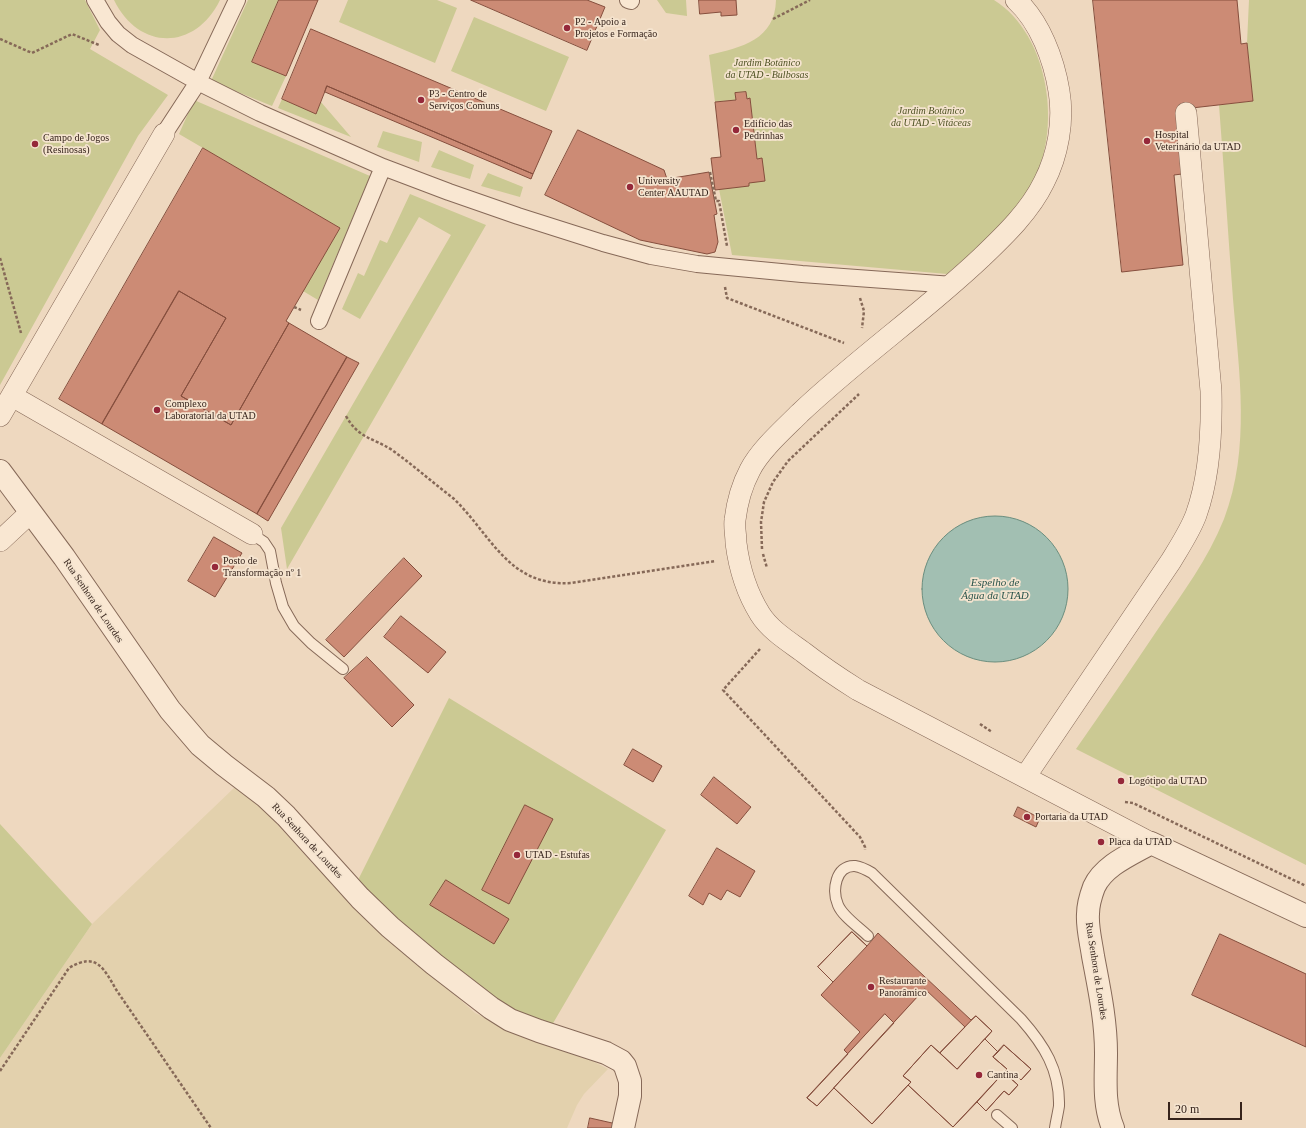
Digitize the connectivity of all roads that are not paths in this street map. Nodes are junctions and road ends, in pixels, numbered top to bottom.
1 (95, 0) edge
2 (237, 0) edge
3 (628, 0) edge
4 (631, 0) edge
5 (1016, 0) edge
6 (1032, 0) edge
7 (1039, 32) junction
8 (198, 82) junction
9 (1186, 113) dead end
10 (164, 134) joint
11 (384, 167) junction
12 (953, 285) junction
13 (319, 321) dead end
14 (12, 396) junction
15 (0, 416) edge
16 (0, 471) edge
17 (30, 512) junction
18 (252, 534) joint
19 (0, 541) edge
20 (343, 669) dead end
21 (1025, 777) junction
22 (1151, 843) junction
23 (1306, 916) edge
24 (868, 936) dead end
25 (997, 1115) dead end
26 (623, 1128) edge
27 (1012, 1128) edge
28 (1055, 1128) edge
29 (1113, 1128) edge

1 - 8 street
2 - 8 street
3 - 4 street
5 - 7 street
6 - 7 street
7 - 12 street
8 - 10 street
8 - 11 street
9 - 21 street
10 - 14 street
11 - 12 street
11 - 13 street
12 - 21 street
14 - 15 street
14 - 18 street
16 - 17 street, Rua Senhora de Lourdes
17 - 19 street
17 - 26 street, Rua Senhora de Lourdes
18 - 20 lane
21 - 22 street
22 - 23 street
22 - 29 street, Rua Senhora de Lourdes
24 - 28 lane
25 - 27 lane

